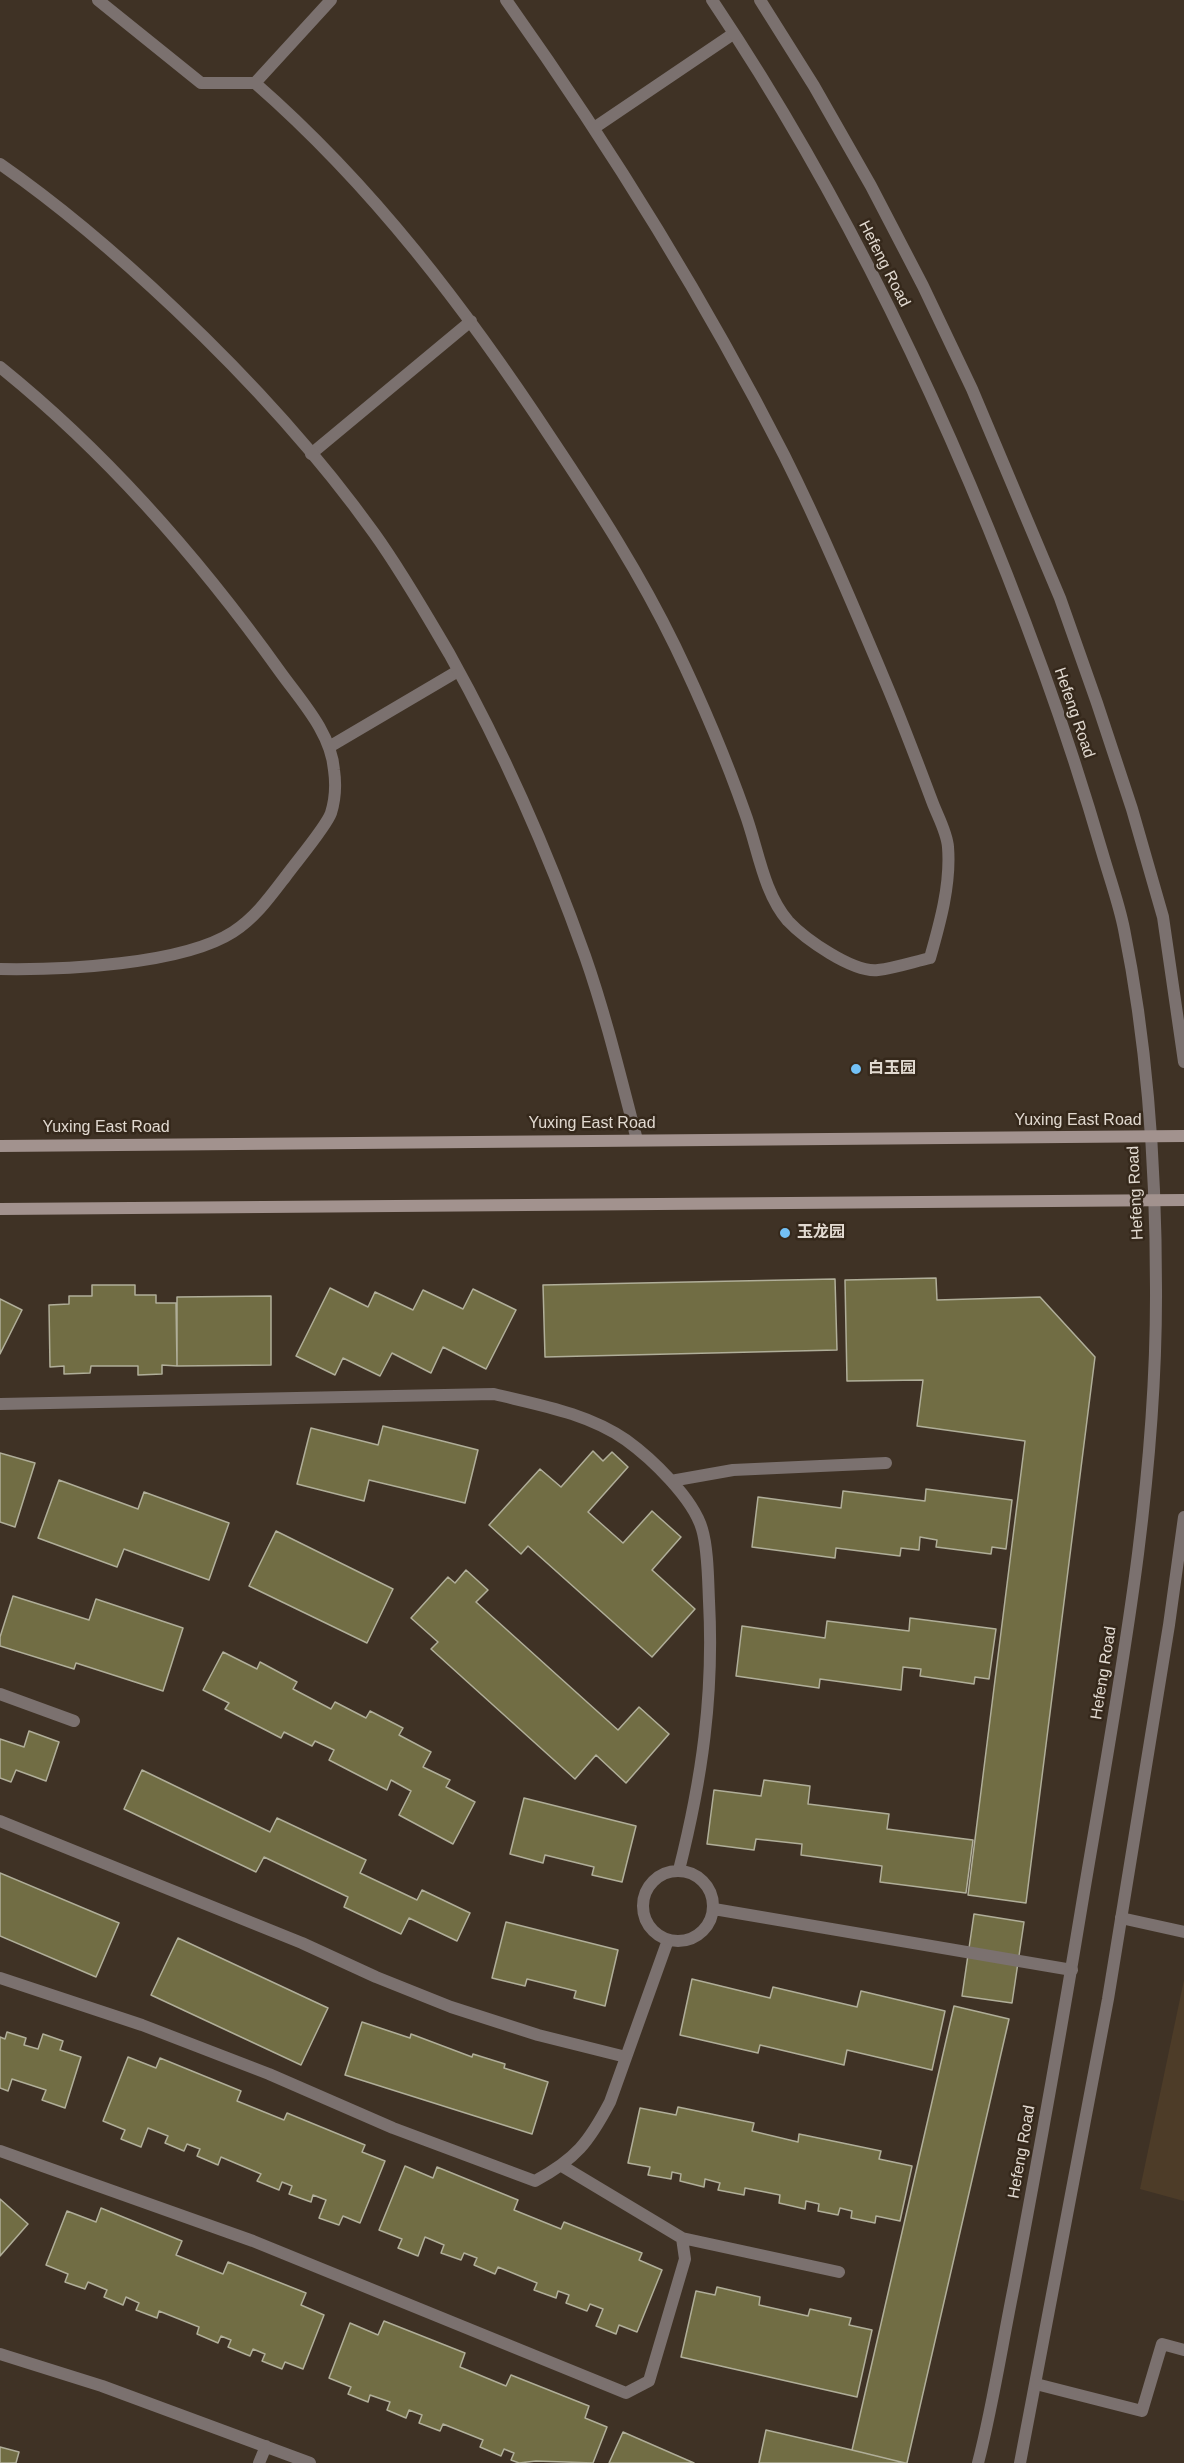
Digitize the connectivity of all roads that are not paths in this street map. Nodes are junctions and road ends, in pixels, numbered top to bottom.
1 (98, 0) edge
2 (331, 0) edge
3 (506, 0) edge
4 (712, 0) edge
5 (760, 0) edge
6 (733, 34) junction
7 (255, 83) junction
8 (594, 128) junction
9 (0, 164) edge
10 (471, 321) junction
11 (0, 367) edge
12 (311, 454) junction
13 (458, 671) junction
14 (329, 747) junction
15 (0, 969) edge
16 (1184, 1062) edge
17 (1184, 1136) edge
18 (1150, 1137) junction
19 (637, 1140) junction
20 (0, 1146) edge
21 (1184, 1200) edge
22 (1155, 1201) junction
23 (0, 1209) edge
24 (0, 1404) edge
25 (886, 1463) dead end
26 (671, 1481) junction
27 (1184, 1517) edge
28 (0, 1694) edge
29 (74, 1721) dead end
30 (0, 1821) edge
31 (679, 1870) junction
32 (714, 1909) junction
33 (1121, 1918) junction
34 (1184, 1932) edge
35 (668, 1940) junction
36 (1072, 1970) junction
37 (0, 1978) edge
38 (626, 2057) junction
39 (0, 2151) edge
40 (561, 2166) junction
41 (682, 2238) junction
42 (839, 2272) dead end
43 (1184, 2350) edge
44 (0, 2354) edge
45 (1036, 2384) junction
46 (266, 2446) junction
47 (259, 2463) edge
48 (310, 2463) edge
49 (978, 2463) edge
50 (1020, 2463) edge

1 - 7 street
2 - 7 street
3 - 8 street
4 - 6 street, Hefeng Road
5 - 16 street, Hefeng Road
6 - 8 street
6 - 18 street, Hefeng Road
7 - 10 street
8 - 10 street
9 - 12 street
10 - 12 street
11 - 14 street
12 - 13 street
13 - 14 street
13 - 19 street
14 - 15 street
17 - 18 main road, Yuxing East Road
18 - 19 main road, Yuxing East Road
18 - 22 street, Hefeng Road
19 - 20 main road, Yuxing East Road
21 - 22 main road
22 - 23 main road
22 - 36 street, Hefeng Road
24 - 26 street
25 - 26 street
26 - 31 street
27 - 33 street
28 - 29 street
30 - 38 street
31 - 32 street
31 - 35 street
32 - 35 street
32 - 36 street
33 - 34 street
33 - 45 street
35 - 38 street
36 - 49 street, Hefeng Road
37 - 40 street
38 - 40 street
39 - 41 street
40 - 41 street
41 - 42 street
43 - 45 street
44 - 46 street
45 - 50 street
46 - 47 street
46 - 48 street

